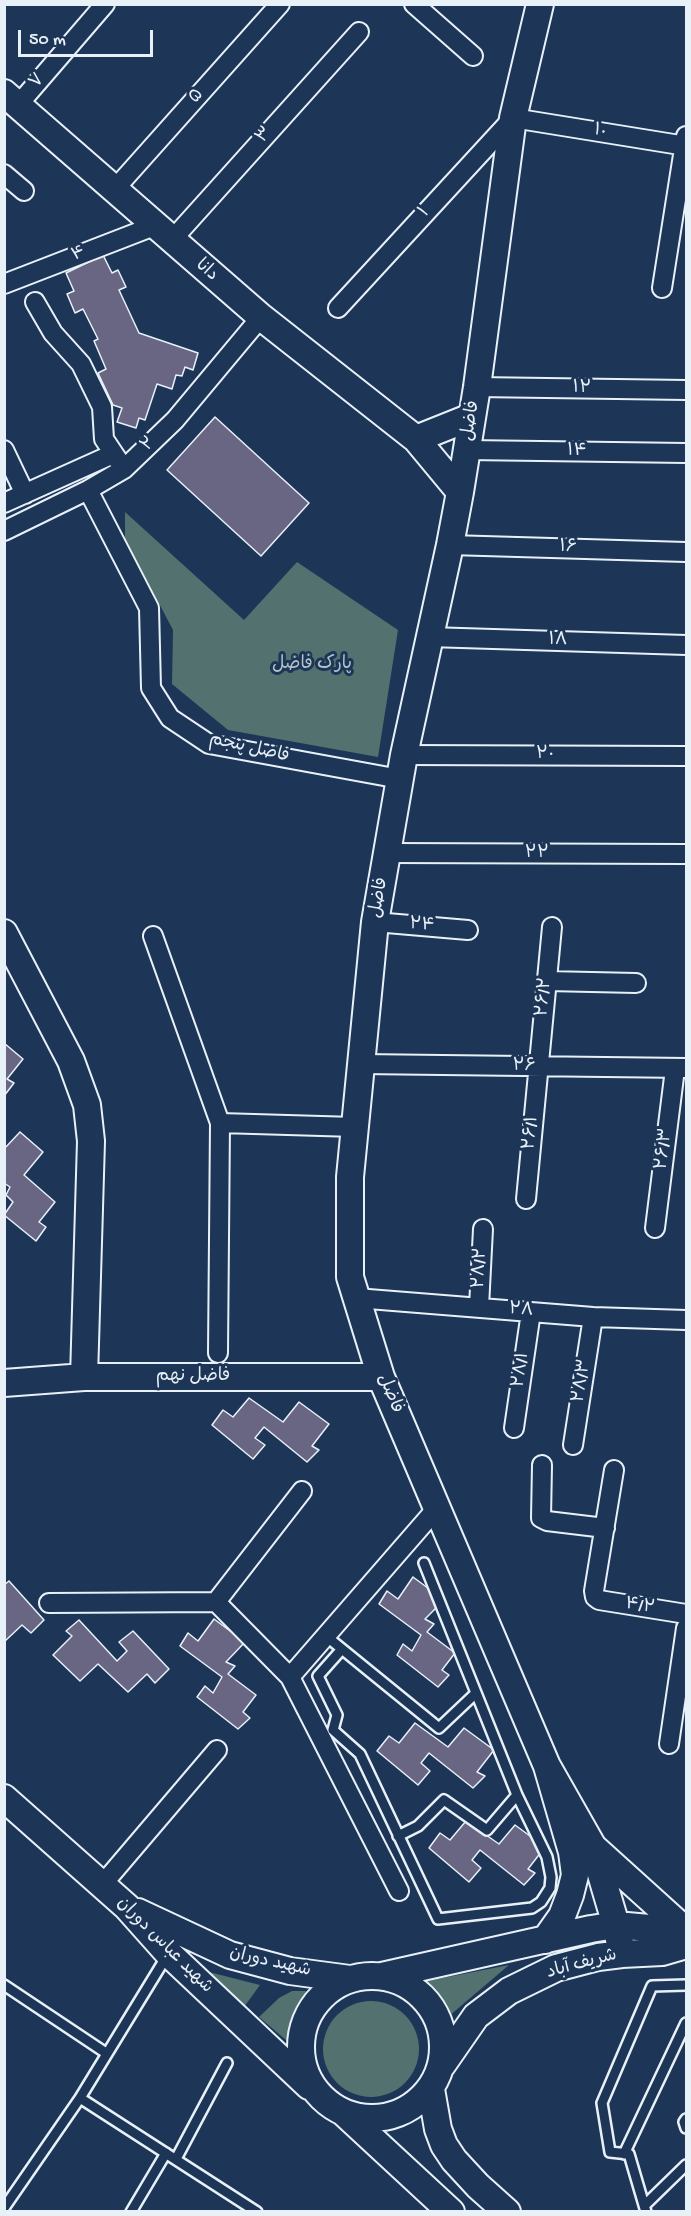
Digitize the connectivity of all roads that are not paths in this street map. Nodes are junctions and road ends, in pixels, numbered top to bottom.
1 (105, 4) edge
2 (280, 4) edge
3 (414, 4) edge
4 (438, 4) edge
5 (540, 4) edge
6 (440, 27) junction
7 (359, 32) dead end
8 (473, 56) dead end
9 (11, 99) edge
10 (513, 118) junction
11 (686, 142) edge
12 (4, 174) edge
13 (114, 190) junction
14 (24, 191) dead end
15 (163, 233) junction
16 (4, 284) edge
17 (662, 288) dead end
18 (35, 302) dead end
19 (338, 308) dead end
20 (261, 317) junction
21 (477, 387) junction
22 (687, 390) edge
23 (471, 417) junction
24 (416, 439) junction
25 (4, 450) edge
26 (467, 450) junction
27 (113, 453) junction
28 (687, 453) edge
29 (124, 470) junction
30 (88, 490) junction
31 (460, 492) junction
32 (25, 494) junction
33 (4, 503) edge
34 (4, 531) edge
35 (450, 545) junction
36 (687, 552) edge
37 (429, 637) junction
38 (687, 645) edge
39 (687, 756) edge
40 (402, 767) junction
41 (388, 853) junction
42 (687, 854) edge
43 (375, 922) junction
44 (552, 927) dead end
45 (468, 930) dead end
46 (4, 933) edge
47 (153, 936) dead end
48 (547, 981) junction
49 (636, 983) dead end
50 (361, 1064) junction
51 (539, 1067) junction
52 (681, 1069) edge
53 (220, 1122) junction
54 (355, 1127) junction
55 (526, 1199) dead end
56 (655, 1228) dead end
57 (483, 1229) dead end
58 (356, 1298) junction
59 (480, 1307) junction
60 (531, 1312) junction
61 (593, 1317) junction
62 (687, 1320) edge
63 (218, 1353) dead end
64 (84, 1377) junction
65 (381, 1377) junction
66 (4, 1383) edge
67 (514, 1428) dead end
68 (573, 1444) dead end
69 (542, 1465) dead end
70 (614, 1470) dead end
71 (302, 1491) dead end
72 (437, 1508) junction
73 (605, 1528) junction
74 (424, 1563) dead end
75 (216, 1602) junction
76 (49, 1603) dead end
77 (687, 1614) edge
78 (687, 1628) edge
79 (326, 1636) junction
80 (342, 1649) junction
81 (290, 1677) junction
82 (476, 1694) junction
83 (669, 1744) dead end
84 (217, 1750) dead end
85 (548, 1766) junction
86 (517, 1795) junction
87 (4, 1798) edge
88 (398, 1836) junction
89 (593, 1847) junction
90 (102, 1885) junction
91 (399, 1891) dead end
92 (127, 1907) junction
93 (616, 1926) junction
94 (687, 1931) edge
95 (687, 1938) edge
96 (545, 1940) junction
97 (687, 1945) edge
98 (168, 1953) junction
99 (622, 1953) junction
100 (381, 1976) junction
101 (350, 1979) junction
102 (4, 1985) edge
103 (687, 1985) edge
104 (687, 2024) edge
105 (106, 2053) junction
106 (227, 2063) dead end
107 (442, 2065) junction
108 (430, 2089) junction
109 (321, 2097) junction
110 (80, 2098) junction
111 (342, 2112) junction
112 (687, 2119) edge
113 (687, 2128) edge
114 (166, 2153) junction
115 (624, 2154) junction
116 (176, 2159) junction
117 (687, 2165) edge
118 (4, 2208) edge
119 (646, 2208) edge
120 (131, 2211) edge
121 (257, 2211) edge
122 (451, 2211) edge
123 (507, 2211) edge

1 - 9 street, ۷
2 - 13 street, ۵
3 - 6 street
4 - 6 street
5 - 10 main road, فاضل
6 - 8 street
7 - 15 street, ۳
9 - 13 main road, دانا
10 - 11 street, ۱۰
10 - 19 street, ۱
10 - 21 main road, فاضل
11 - 17 street
12 - 14 street
13 - 15 main road, دانا
15 - 16 street, ۴
15 - 20 main road, دانا
18 - 27 street
20 - 24 main road, دانا
20 - 29 street, ۲
21 - 22 street, ۱۲
21 - 23 main road, فاضل
23 - 24 main road
23 - 26 main road, فاضل
24 - 31 main road, دانا
25 - 32 street
26 - 28 street, ۱۴
26 - 31 main road, فاضل
27 - 29 street
27 - 32 street
29 - 30 street, ۲
30 - 34 street, ۲
30 - 40 street, فاضل پنجم
31 - 35 main road, فاضل
32 - 33 street
35 - 36 street, ۱۶
35 - 37 main road, فاضل
37 - 38 street, ۱۸
37 - 40 main road, فاضل
39 - 40 street, ۲۰
40 - 41 main road, فاضل
41 - 42 street, ۲۲
41 - 43 main road, فاضل
43 - 45 street, ۲۴
43 - 50 main road, فاضل
44 - 48 street, ۲۶/۲
46 - 64 main road
47 - 53 street
48 - 49 street
48 - 51 street, ۲۶/۲
50 - 51 street, ۲۶
50 - 54 main road, فاضل
51 - 52 street, ۲۶
51 - 55 street, ۲۶/۱
52 - 56 street, ۲۶/۳
53 - 54 street
53 - 63 street
54 - 58 main road, فاضل
57 - 59 street, ۲۸/۲
58 - 59 street, ۲۸
58 - 65 main road, فاضل
59 - 60 street, ۲۸
60 - 61 street, ۲۸
60 - 67 street, ۲۸/۱
61 - 62 street, ۲۸
61 - 68 street, ۲۸/۳
64 - 65 main road, فاضل نهم
64 - 66 main road, فاضل نهم
65 - 72 main road, فاضل
69 - 73 street
70 - 73 street
71 - 75 street
72 - 79 street
72 - 85 main road, فاضل
73 - 77 street, ۴/۲
74 - 82 lane
75 - 76 street
75 - 81 street
78 - 83 street
79 - 80 lane
79 - 81 street
80 - 82 lane
80 - 88 lane
81 - 91 street
82 - 86 lane
84 - 90 street
85 - 89 main road
85 - 96 main road
86 - 88 lane
86 - 88 lane
87 - 90 main road, شهید عباس دوران
89 - 93 main road
89 - 94 main road
90 - 92 main road, شهید عباس دوران
92 - 98 main road, شهید عباس دوران
92 - 101 main road, شهید دوران
93 - 95 main road, شریف آباد
93 - 96 main road, شریف آباد
93 - 99 main road
96 - 100 main road, شریف آباد
97 - 99 main road, شریف آباد
98 - 105 lane
98 - 109 main road, شهید عباس دوران
99 - 107 main road, شریف آباد
100 - 101 main road
100 - 107 main road
101 - 109 main road
102 - 105 lane
103 - 115 lane
104 - 115 lane
105 - 110 lane
106 - 116 lane
107 - 108 main road
108 - 111 main road
108 - 123 main road
109 - 111 main road
110 - 114 lane
110 - 118 lane
111 - 122 main road
112 - 113 lane
114 - 116 lane
114 - 120 lane
115 - 119 lane
116 - 121 lane
117 - 119 lane

